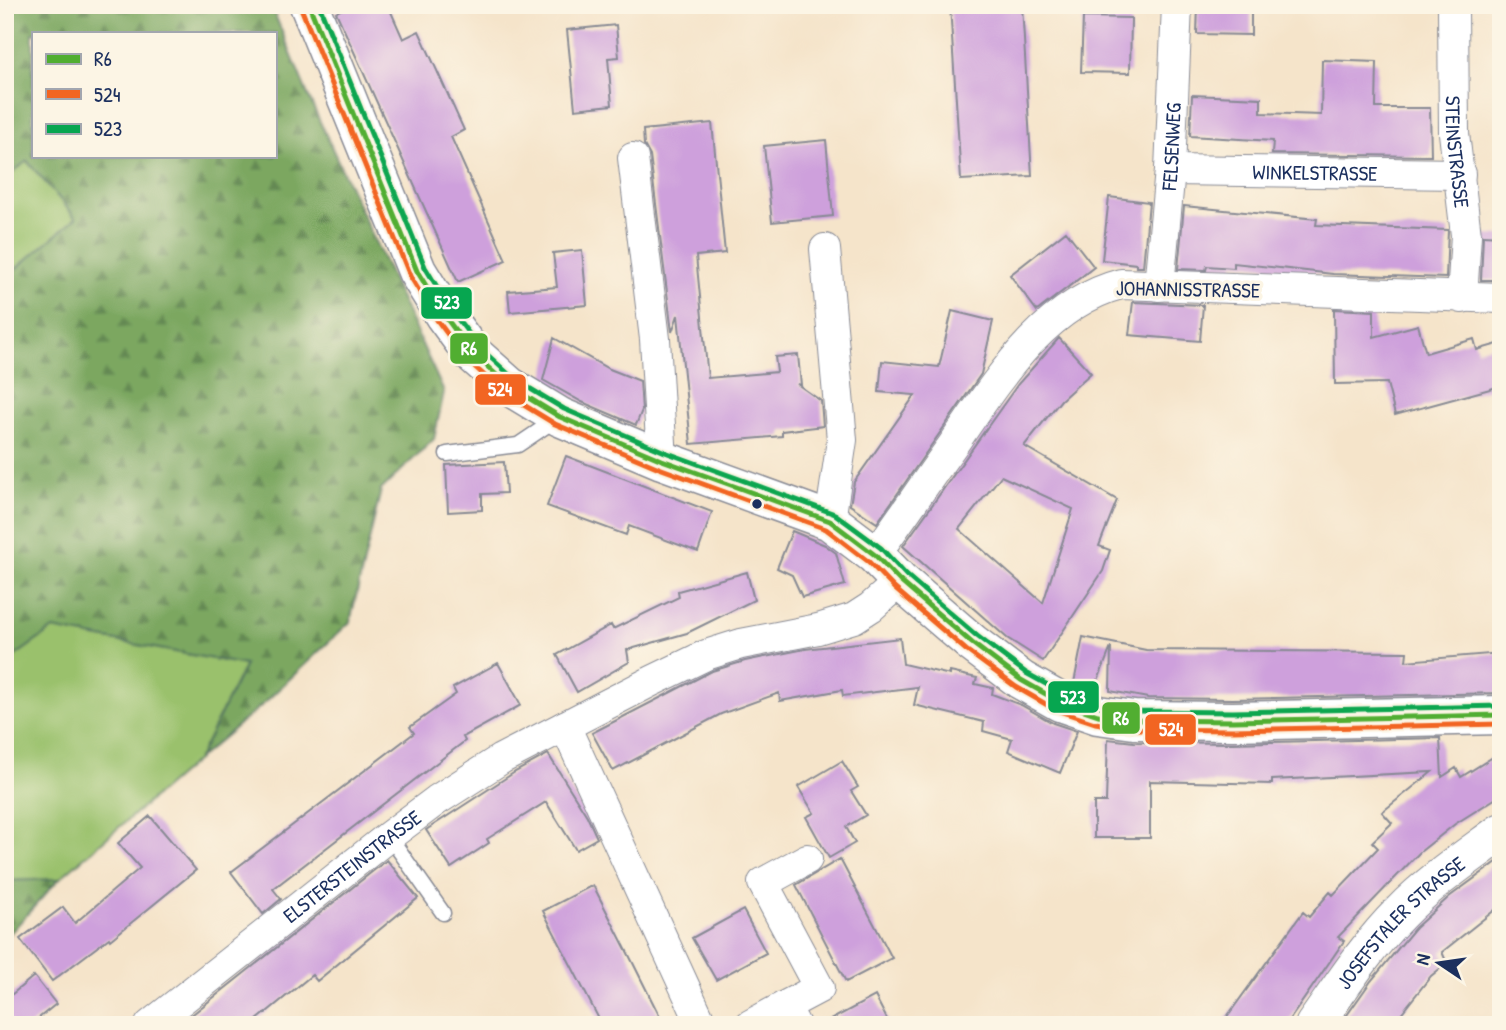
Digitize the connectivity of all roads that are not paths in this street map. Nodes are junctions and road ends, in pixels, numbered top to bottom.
1 (309, 5) edge
2 (1177, 5) edge
3 (1453, 5) edge
4 (633, 158) dead end
5 (1170, 170) junction
6 (1460, 174) junction
7 (825, 249) dead end
8 (1159, 286) junction
9 (1462, 298) junction
10 (1501, 298) edge
11 (559, 417) junction
12 (447, 454) dead end
13 (662, 460) junction
14 (830, 521) junction
15 (888, 568) junction
16 (1501, 715) edge
17 (565, 726) junction
18 (1501, 832) edge
19 (389, 836) junction
20 (807, 859) dead end
21 (443, 912) dead end
22 (790, 1015) edge
23 (150, 1025) edge
24 (702, 1025) edge
25 (750, 1025) edge
26 (1314, 1025) edge

1 - 11 main road
2 - 5 street, FELSENWEG
3 - 6 street, STEINSTRASSE
4 - 13 street
5 - 6 street, WINKELSTRASSE
5 - 8 street, FELSENWEG
6 - 9 street, STEINSTRASSE
7 - 14 street
8 - 9 street, JOHANNISSTRASSE
8 - 15 street, JOHANNISSTRASSE
9 - 10 street, JOHANNISSTRASSE
11 - 12 lane
11 - 13 main road
13 - 14 main road
14 - 15 main road
15 - 16 main road
15 - 17 street, ELSTERSTEINSTRASSE
17 - 19 street, ELSTERSTEINSTRASSE
17 - 24 street
18 - 26 street, JOSEFSTALER STRASSE
19 - 21 lane
19 - 23 street, ELSTERSTEINSTRASSE
20 - 22 street
22 - 25 street

